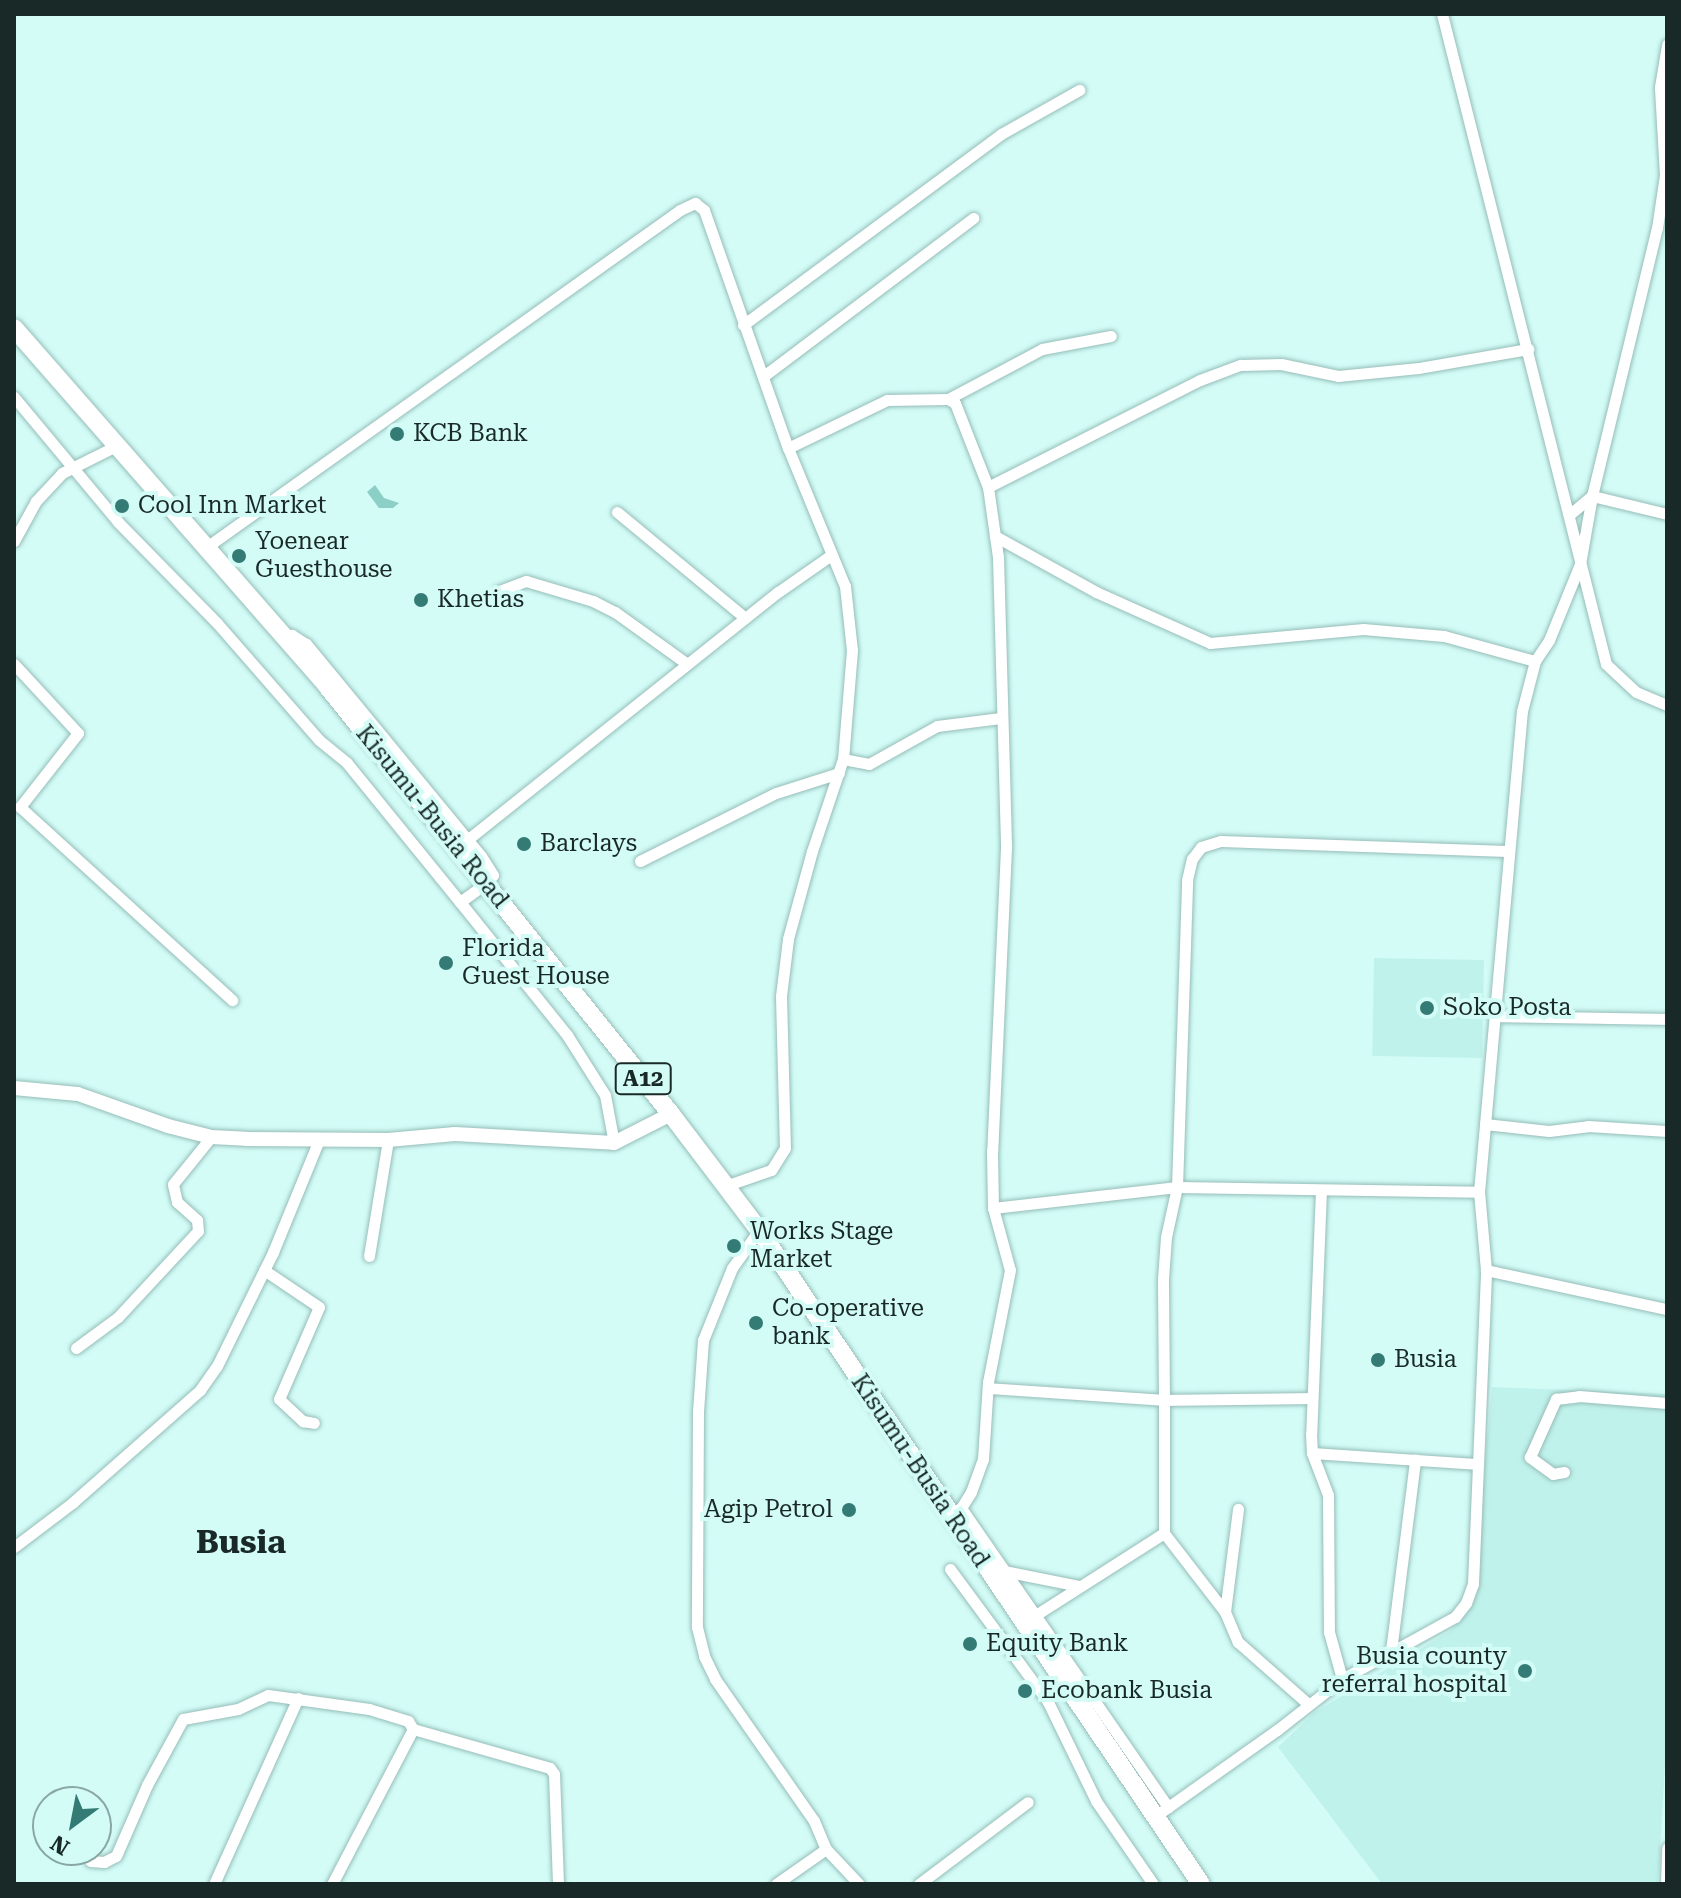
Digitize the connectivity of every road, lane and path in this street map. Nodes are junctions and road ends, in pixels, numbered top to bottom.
1 (1442, 14) edge
2 (1667, 45) edge
3 (1079, 90) dead end
4 (973, 218) dead end
5 (743, 325) junction
6 (14, 328) edge
7 (1111, 336) dead end
8 (1528, 349) junction
9 (765, 375) junction
10 (14, 397) edge
11 (948, 399) junction
12 (116, 446) junction
13 (788, 448) junction
14 (71, 467) junction
15 (988, 487) junction
16 (1592, 496) junction
17 (617, 512) dead end
18 (1667, 514) edge
19 (1569, 515) junction
20 (995, 536) junction
21 (14, 541) edge
22 (208, 546) junction
23 (831, 555) junction
24 (1580, 564) junction
25 (497, 592) dead end
26 (745, 618) junction
27 (285, 639) junction
28 (1535, 661) junction
29 (14, 664) edge
30 (687, 664) junction
31 (1667, 705) edge
32 (1000, 718) junction
33 (843, 759) junction
34 (839, 773) junction
35 (467, 840) junction
36 (1507, 851) junction
37 (640, 861) dead end
38 (485, 884) junction
39 (460, 902) junction
40 (232, 1000) dead end
41 (1494, 1016) junction
42 (1667, 1019) edge
43 (14, 1088) edge
44 (671, 1114) junction
45 (1485, 1124) junction
46 (1667, 1131) edge
47 (211, 1137) junction
48 (319, 1140) junction
49 (388, 1140) junction
50 (614, 1143) junction
51 (725, 1186) junction
52 (1177, 1187) junction
53 (1321, 1190) junction
54 (1479, 1192) junction
55 (993, 1208) junction
56 (759, 1230) junction
57 (369, 1256) dead end
58 (264, 1270) junction
59 (1486, 1270) junction
60 (1667, 1309) edge
61 (76, 1348) dead end
62 (988, 1388) junction
63 (1310, 1398) junction
64 (1164, 1400) junction
65 (1667, 1403) edge
66 (314, 1423) dead end
67 (1312, 1453) junction
68 (1415, 1460) junction
69 (1476, 1464) junction
70 (1564, 1472) dead end
71 (1238, 1509) dead end
72 (1164, 1533) junction
73 (14, 1547) edge
74 (950, 1569) dead end
75 (1004, 1571) junction
76 (1079, 1586) junction
77 (1225, 1612) junction
78 (1029, 1619) junction
79 (1391, 1651) junction
80 (1342, 1679) junction
81 (298, 1698) junction
82 (1308, 1704) junction
83 (413, 1729) junction
84 (1028, 1802) dead end
85 (1161, 1812) junction
86 (1667, 1848) edge
87 (826, 1849) junction
88 (112, 1858) edge
89 (214, 1884) edge
90 (332, 1884) edge
91 (558, 1884) edge
92 (776, 1884) edge
93 (859, 1884) edge
94 (919, 1884) edge
95 (1153, 1884) edge
96 (1201, 1884) edge
97 (1666, 1884) edge

1 - 8 street
2 - 16 street
3 - 5 street
4 - 9 street
5 - 9 street
5 - 22 street
6 - 12 highway, Kisumu-Busia Road / A12
7 - 11 street
8 - 15 street
8 - 19 street
9 - 13 street
10 - 14 street
11 - 13 street
11 - 15 street
12 - 14 street
12 - 22 highway, Kisumu-Busia Road / A12
13 - 23 street
14 - 21 street
14 - 39 street
15 - 20 street
16 - 18 street
16 - 19 street
16 - 24 street
17 - 26 street
19 - 24 street
20 - 28 street
20 - 32 street
22 - 27 highway, Kisumu-Busia Road / A12
23 - 26 street
23 - 33 street
24 - 28 street
24 - 31 street
25 - 30 street
26 - 30 street
27 - 35 street
27 - 38 highway, Kisumu-Busia Road / A12
28 - 36 street
29 - 40 street
30 - 35 street
32 - 33 street
32 - 55 street
33 - 34 street
34 - 37 street
34 - 51 street
35 - 38 street
36 - 41 street
36 - 52 street
38 - 39 street
38 - 44 highway, Kisumu-Busia Road / A12
39 - 50 street
41 - 42 street
41 - 45 street
43 - 47 street
44 - 50 street
44 - 51 highway, Kisumu-Busia Road / A12
45 - 46 street
45 - 54 street
47 - 48 street
47 - 61 street
48 - 49 street
48 - 58 street
49 - 50 street
49 - 57 street
51 - 56 highway, Kisumu-Busia Road / A12
52 - 53 street
52 - 55 street
52 - 64 street
53 - 54 street
53 - 63 street
54 - 59 street
55 - 62 street
56 - 78 highway, Kisumu-Busia Road / A12
56 - 87 street
58 - 66 street
58 - 73 street
59 - 60 street
59 - 69 street
62 - 64 street
62 - 75 street
63 - 64 street
63 - 67 street
64 - 72 street
65 - 70 street
67 - 68 street
67 - 80 street
68 - 69 street
68 - 79 street
69 - 79 street
71 - 77 street
72 - 76 street
72 - 77 street
74 - 95 street
75 - 76 street
75 - 78 street
76 - 78 street
77 - 82 street
78 - 85 highway, Kisumu-Busia Road / A12
79 - 80 street
80 - 82 street
81 - 83 street
81 - 88 street
81 - 89 street
82 - 85 street
83 - 90 street
83 - 91 street
84 - 94 street
85 - 96 highway, Kisumu-Busia Road / A12
86 - 97 street
87 - 92 street
87 - 93 street

